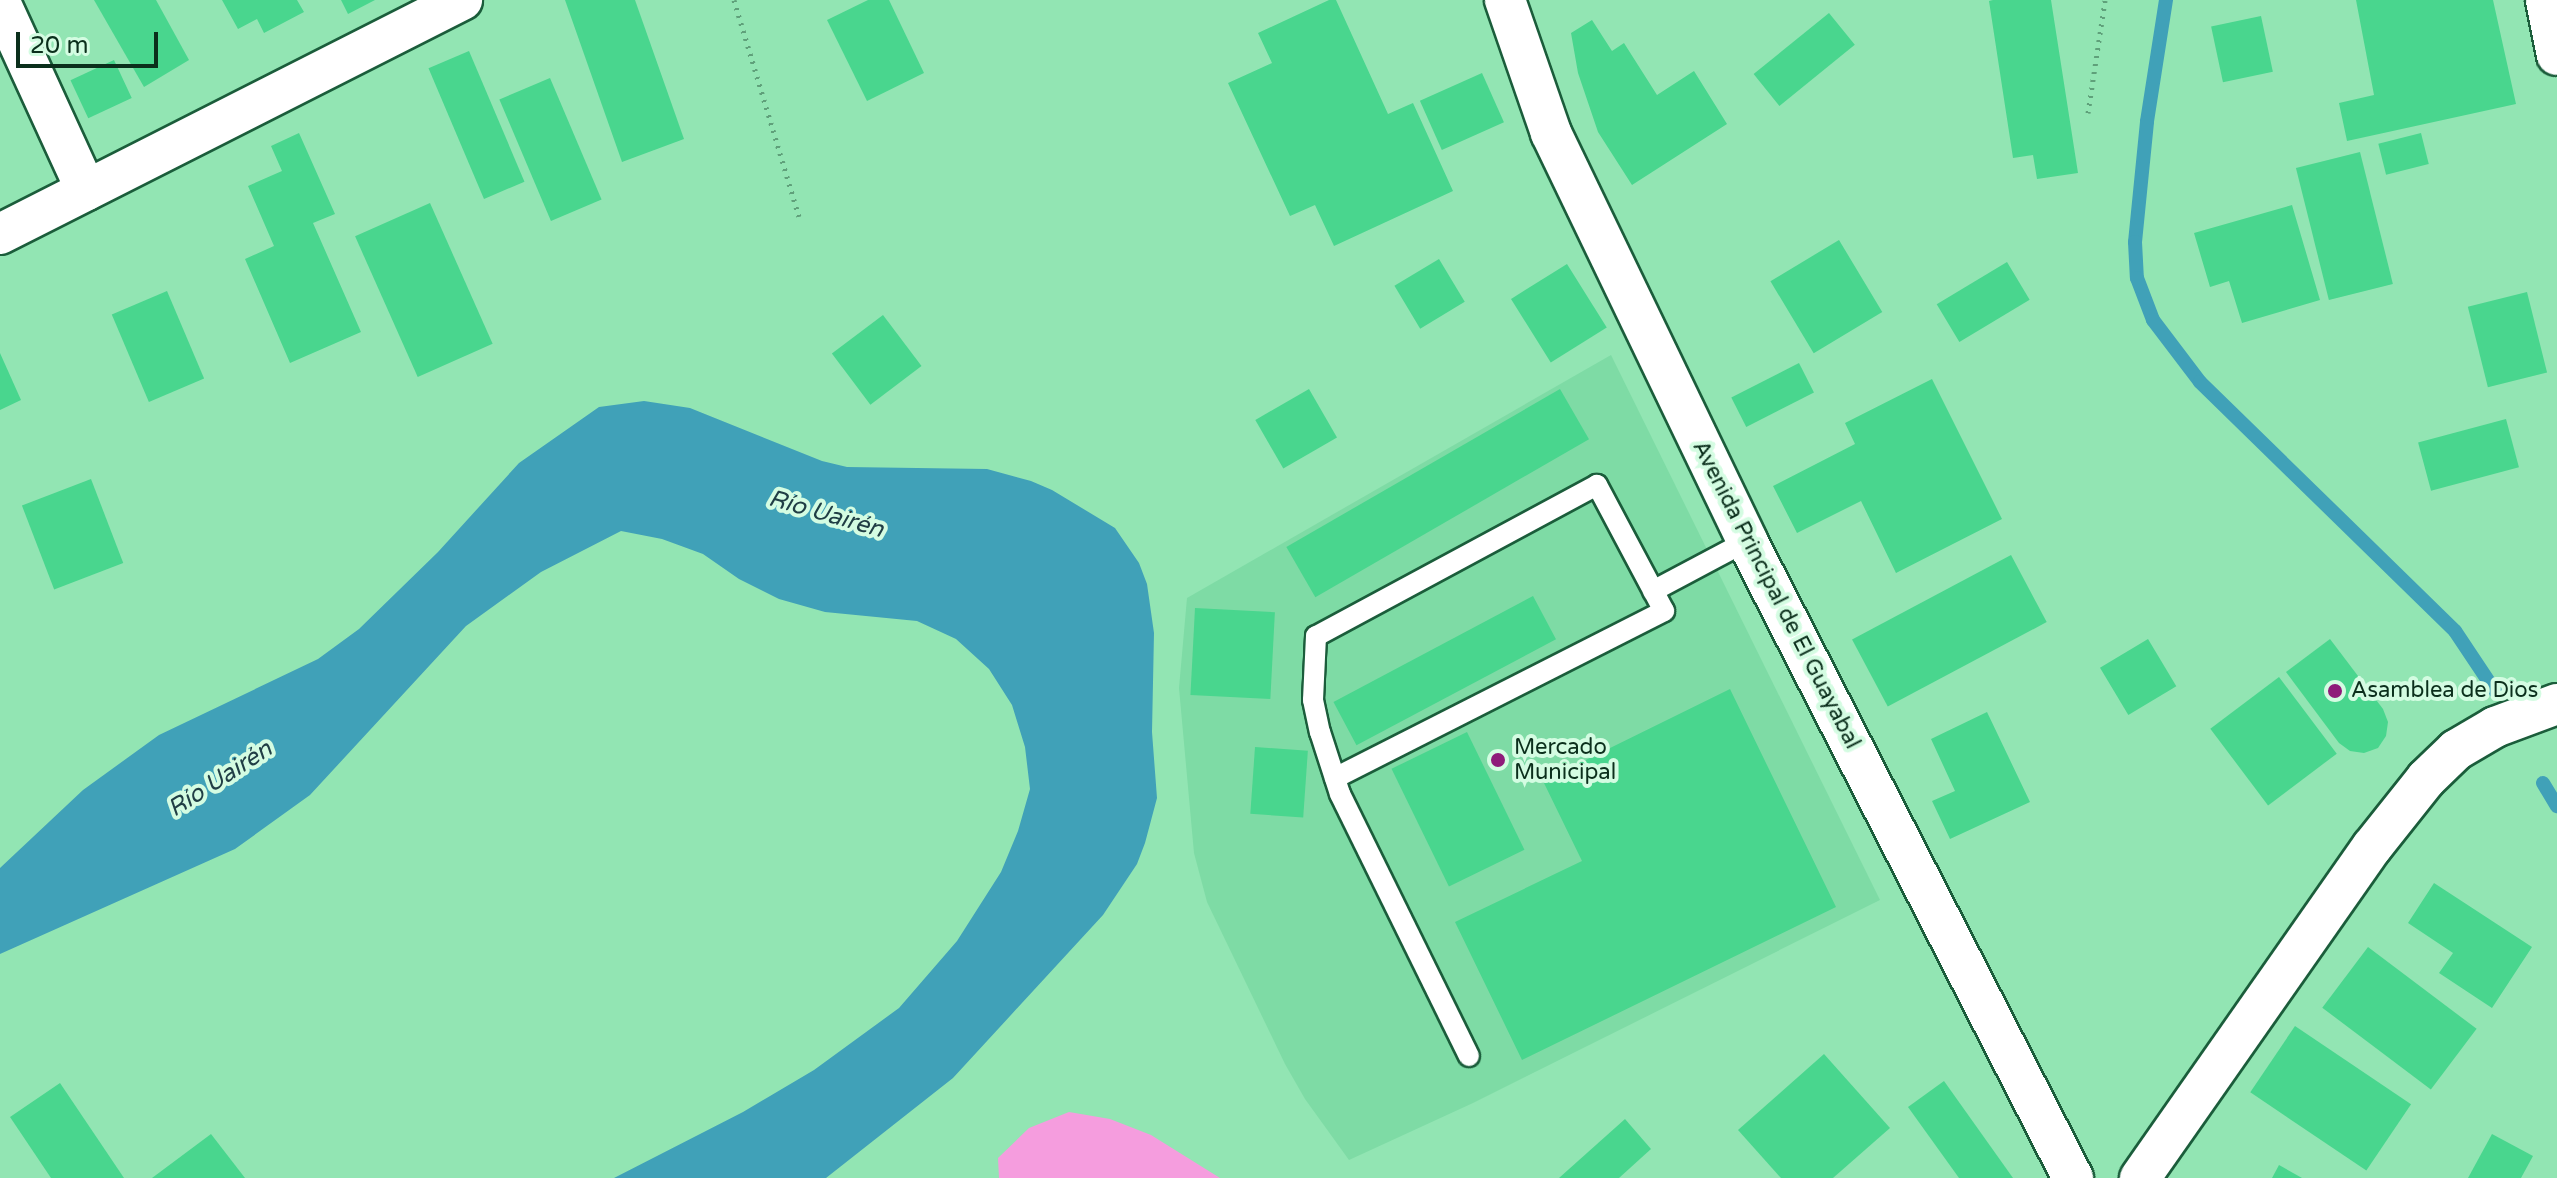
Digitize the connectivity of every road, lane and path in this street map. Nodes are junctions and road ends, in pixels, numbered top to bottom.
1 (462, 0) edge
2 (734, 0) edge
3 (1505, 0) edge
4 (2105, 0) edge
5 (2546, 0) edge
6 (0, 2) edge
7 (2557, 55) edge
8 (2088, 113) dead end
9 (86, 190) junction
10 (799, 216) dead end
11 (0, 234) edge
12 (1747, 541) junction
13 (1653, 591) junction
14 (2557, 704) edge
15 (1335, 778) junction
16 (1469, 1056) dead end
17 (2073, 1178) edge
18 (2140, 1178) edge

1 - 9 street
2 - 10 path
3 - 12 street, Avenida Principal de El Guayabal
4 - 8 path
5 - 7 street
6 - 9 street
9 - 11 street
12 - 13 lane
12 - 17 street, Avenida Principal de El Guayabal
13 - 15 lane
13 - 15 lane
14 - 18 street
15 - 16 lane

